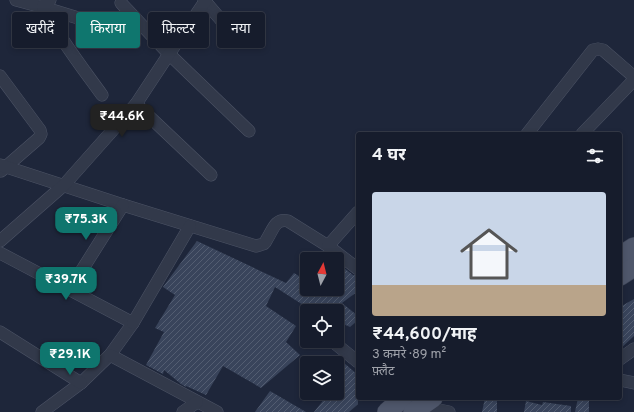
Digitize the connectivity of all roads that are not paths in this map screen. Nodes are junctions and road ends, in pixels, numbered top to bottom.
1 (16, 0) edge
2 (205, 0) edge
3 (46, 3) edge
4 (122, 3) dead end
5 (217, 15) edge
6 (76, 16) edge
7 (169, 54) junction
8 (1, 79) edge
9 (102, 95) dead end
10 (136, 104) junction
11 (249, 131) dead end
12 (528, 132) edge
13 (584, 132) edge
14 (2, 168) edge
15 (211, 175) dead end
16 (64, 185) junction
17 (123, 205) junction
18 (356, 216) edge
19 (190, 226) junction
20 (0, 241) edge
21 (328, 246) junction
22 (634, 247) edge
23 (0, 253) edge
24 (622, 255) edge
25 (356, 267) edge
26 (634, 267) edge
27 (622, 275) edge
28 (70, 289) junction
29 (133, 323) junction
30 (0, 332) edge
31 (341, 348) edge
32 (634, 349) edge
33 (110, 355) junction
34 (622, 358) edge
35 (356, 360) edge
36 (622, 380) edge
37 (81, 383) junction
38 (634, 383) edge
39 (402, 400) edge
40 (197, 402) junction
41 (422, 405) edge
42 (42, 412) edge
43 (182, 412) edge
44 (217, 412) edge
45 (387, 412) edge
46 (449, 412) edge

1 - 3 street
2 - 5 street
2 - 7 street
3 - 6 street
3 - 9 street
4 - 7 street
7 - 10 street
7 - 11 street
8 - 14 street
10 - 15 street
10 - 16 street
12 - 13 street
14 - 16 street
16 - 17 street
16 - 20 street
17 - 19 street
17 - 28 street
18 - 21 street
19 - 21 street
19 - 29 street
21 - 25 street
22 - 24 main road
23 - 28 street
26 - 27 main road
28 - 29 street
29 - 33 street
30 - 37 street
31 - 35 street
32 - 34 street
33 - 37 street
33 - 40 street
36 - 38 street
37 - 42 street
39 - 45 main road
40 - 43 street
40 - 44 street
41 - 46 street

